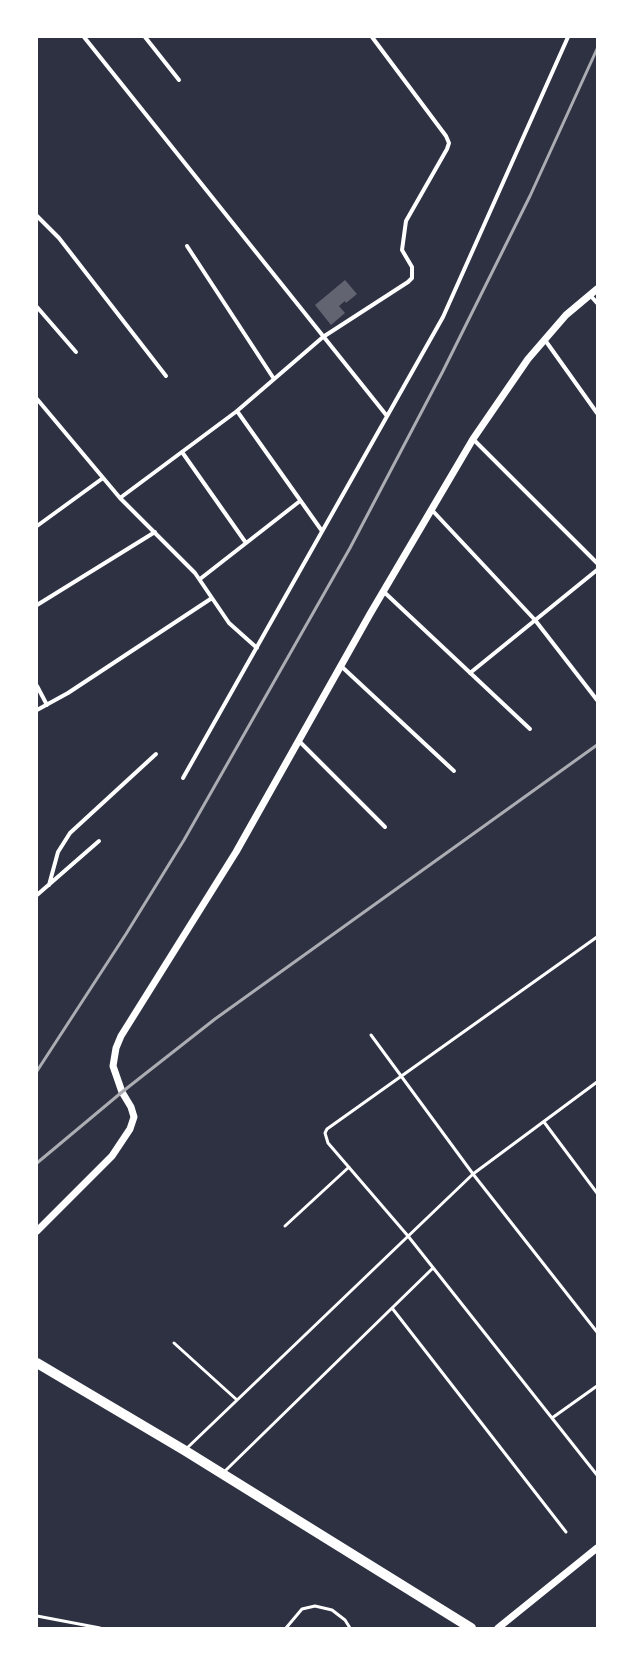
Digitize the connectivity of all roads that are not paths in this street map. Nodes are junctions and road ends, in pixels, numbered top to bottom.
1 (84, 37) edge
2 (145, 37) edge
3 (372, 37) edge
4 (568, 37) edge
5 (179, 80) dead end
6 (37, 216) edge
7 (187, 246) dead end
8 (597, 289) edge
9 (590, 295) junction
10 (597, 303) edge
11 (37, 307) edge
12 (323, 337) junction
13 (545, 340) junction
14 (76, 352) dead end
15 (166, 376) dead end
16 (274, 379) junction
17 (37, 399) edge
18 (237, 411) junction
19 (597, 413) edge
20 (387, 416) junction
21 (472, 439) junction
22 (182, 452) junction
23 (103, 478) junction
24 (120, 498) junction
25 (300, 501) junction
26 (431, 509) junction
27 (37, 526) edge
28 (322, 531) junction
29 (155, 532) junction
30 (246, 543) junction
31 (597, 563) edge
32 (597, 570) edge
33 (200, 579) junction
34 (383, 591) junction
35 (212, 598) junction
36 (37, 605) edge
37 (535, 620) junction
38 (257, 648) junction
39 (341, 666) junction
40 (470, 673) junction
41 (37, 686) edge
42 (597, 700) edge
43 (47, 705) junction
44 (37, 710) edge
45 (530, 729) dead end
46 (299, 741) junction
47 (156, 754) dead end
48 (454, 771) dead end
49 (183, 778) dead end
50 (385, 827) dead end
51 (99, 840) dead end
52 (49, 885) junction
53 (37, 895) edge
54 (597, 937) edge
55 (370, 1035) dead end
56 (402, 1077) junction
57 (597, 1082) edge
58 (544, 1122) junction
59 (349, 1167) junction
60 (473, 1174) junction
61 (597, 1193) edge
62 (285, 1226) dead end
63 (37, 1231) edge
64 (408, 1236) junction
65 (433, 1268) junction
66 (392, 1308) junction
67 (597, 1332) edge
68 (174, 1343) dead end
69 (37, 1364) edge
70 (597, 1386) edge
71 (238, 1400) junction
72 (552, 1418) junction
73 (184, 1450) junction
74 (222, 1473) junction
75 (597, 1474) edge
76 (566, 1532) dead end
77 (597, 1548) edge
78 (37, 1616) edge
79 (100, 1628) edge
80 (286, 1628) edge
81 (350, 1628) edge
82 (471, 1628) edge
83 (498, 1628) edge

1 - 12 street
2 - 5 street
3 - 12 street
4 - 20 street
6 - 15 street
7 - 16 street
8 - 9 street
9 - 10 street
9 - 13 street
11 - 14 street
12 - 16 street
12 - 20 street
13 - 19 street
13 - 21 street
16 - 18 street
17 - 23 street
18 - 22 street
18 - 25 street
20 - 28 street
21 - 26 street
21 - 31 street
22 - 24 street
22 - 30 street
23 - 24 street
23 - 27 street
24 - 29 street
25 - 28 street
25 - 30 street
26 - 34 street
26 - 37 street
28 - 38 street
29 - 33 street
29 - 36 street
30 - 33 street
32 - 37 street
33 - 35 street
34 - 39 street
34 - 40 street
35 - 38 street
35 - 43 street
37 - 40 street
37 - 42 street
38 - 49 street
39 - 46 street
39 - 48 street
40 - 45 street
41 - 43 street
43 - 44 street
46 - 50 street
46 - 63 street
47 - 52 street
51 - 52 street
52 - 53 street
54 - 56 lane
55 - 56 lane
56 - 59 lane
56 - 60 lane
57 - 58 lane
58 - 60 lane
58 - 61 lane
59 - 62 lane
59 - 64 lane
60 - 64 lane
60 - 67 lane
64 - 65 lane
64 - 71 lane
65 - 66 lane
65 - 72 lane
66 - 74 lane
66 - 76 lane
68 - 71 lane
69 - 73 main road
70 - 72 lane
71 - 73 lane
72 - 75 lane
73 - 74 main road
74 - 82 main road
77 - 83 street
78 - 79 lane
80 - 81 lane

